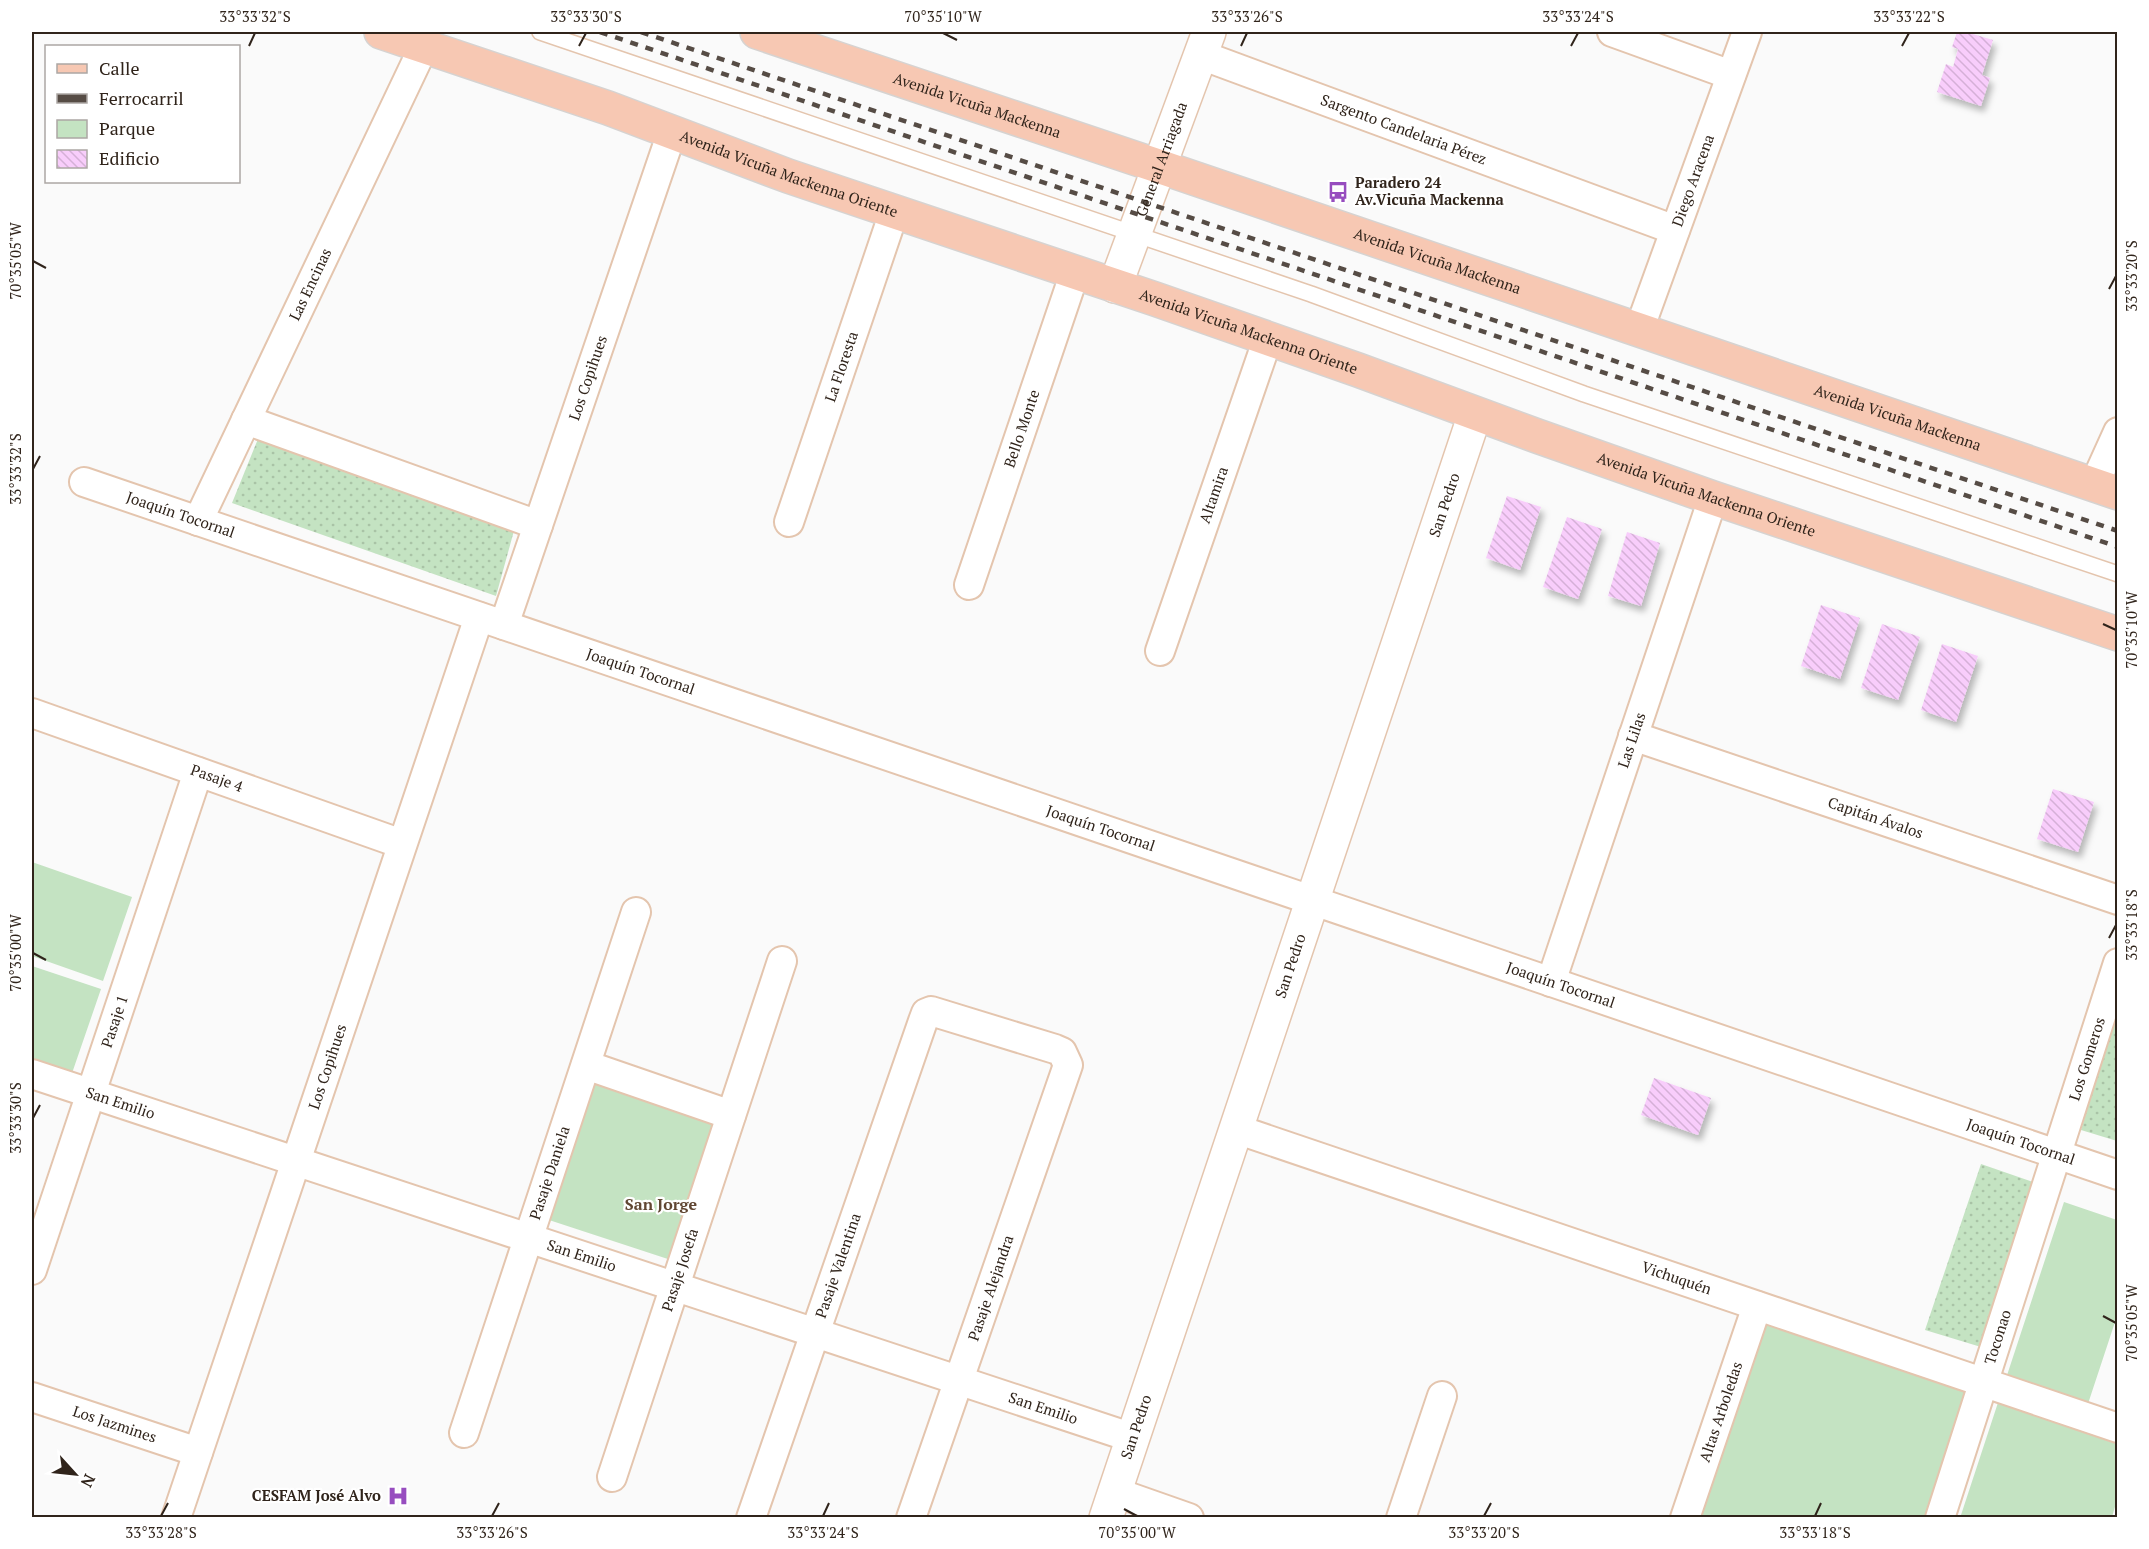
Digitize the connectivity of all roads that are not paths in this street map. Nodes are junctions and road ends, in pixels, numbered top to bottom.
1 (381, 32) edge
2 (540, 32) edge
3 (757, 32) edge
4 (1612, 32) edge
5 (1747, 32) edge
6 (1205, 43) edge
7 (424, 46) junction
8 (1731, 75) junction
9 (672, 132) junction
10 (1158, 166) junction
11 (894, 212) junction
12 (1675, 230) junction
13 (1134, 234) junction
14 (1074, 272) junction
15 (1115, 286) junction
16 (1639, 330) junction
17 (1268, 338) junction
18 (1475, 414) junction
19 (246, 420) junction
20 (2118, 432) edge
21 (84, 482) dead end
22 (2106, 489) edge
23 (1713, 498) junction
24 (198, 521) junction
25 (789, 522) dead end
26 (538, 525) junction
27 (2118, 574) edge
28 (969, 585) dead end
29 (491, 621) junction
30 (2118, 634) edge
31 (1160, 651) dead end
32 (32, 715) edge
33 (1633, 736) junction
34 (198, 772) junction
35 (402, 844) junction
36 (2118, 900) edge
37 (1312, 901) junction
38 (636, 912) dead end
39 (782, 961) dead end
40 (2118, 963) edge
41 (1551, 982) junction
42 (1066, 1058) joint
43 (586, 1065) junction
44 (32, 1074) edge
45 (90, 1094) junction
46 (731, 1115) junction
47 (1236, 1129) junction
48 (2056, 1154) junction
49 (296, 1162) junction
50 (2118, 1175) edge
51 (529, 1239) junction
52 (32, 1270) edge
53 (675, 1287) junction
54 (1757, 1306) junction
55 (815, 1334) junction
56 (958, 1381) junction
57 (1983, 1382) junction
58 (1442, 1396) dead end
59 (32, 1397) edge
60 (2118, 1428) edge
61 (464, 1432) dead end
62 (1133, 1438) junction
63 (198, 1452) junction
64 (612, 1477) dead end
65 (1111, 1505) edge
66 (176, 1518) edge
67 (751, 1518) edge
68 (910, 1518) edge
69 (1190, 1518) edge
70 (1401, 1518) edge
71 (1685, 1518) edge
72 (1940, 1518) edge

1 - 7 main road, Avenida Vicuña Mackenna Oriente
2 - 13 lane
3 - 10 main road, Avenida Vicuña Mackenna
4 - 8 street
5 - 8 street, Diego Aracena
6 - 10 street, General Arriagada
6 - 12 street, Sargento Candelaria Pérez
7 - 9 main road, Avenida Vicuña Mackenna Oriente
7 - 19 street, Las Encinas
8 - 12 street, Diego Aracena
9 - 11 main road, Avenida Vicuña Mackenna Oriente
9 - 26 street, Los Copihues
10 - 13 street, General Arriagada
10 - 16 main road, Avenida Vicuña Mackenna
11 - 14 main road, Avenida Vicuña Mackenna Oriente
11 - 25 street, La Floresta
12 - 16 street, Diego Aracena
13 - 15 street, General Arriagada
13 - 27 lane
14 - 15 main road, Avenida Vicuña Mackenna Oriente
14 - 28 street, Bello Monte
15 - 17 main road, Avenida Vicuña Mackenna Oriente
16 - 22 main road, Avenida Vicuña Mackenna
17 - 18 main road, Avenida Vicuña Mackenna Oriente
17 - 31 street, Altamira
18 - 23 main road, Avenida Vicuña Mackenna Oriente
18 - 37 street, San Pedro
19 - 24 street, Las Encinas
19 - 26 street
20 - 22 street
21 - 24 street, Joaquín Tocornal
23 - 30 main road, Avenida Vicuña Mackenna Oriente
23 - 33 street, Las Lilas
24 - 29 street, Joaquín Tocornal
26 - 29 street, Los Copihues
29 - 35 street, Los Copihues
29 - 37 street, Joaquín Tocornal
32 - 34 street, Pasaje 4
33 - 36 street, Capitán Ávalos
33 - 41 street, Las Lilas
34 - 35 street, Pasaje 4
34 - 45 street, Pasaje 1
35 - 49 street, Los Copihues
37 - 41 street, Joaquín Tocornal
37 - 47 street, San Pedro
38 - 43 street, Pasaje Daniela
39 - 46 street, Pasaje Josefa
40 - 48 street, Los Gomeros
41 - 48 street, Joaquín Tocornal
42 - 55 street, Pasaje Valentina
42 - 56 street, Pasaje Alejandra
43 - 46 street
43 - 51 street, Pasaje Daniela
44 - 45 street, San Emilio
45 - 49 street, San Emilio
45 - 52 street, Pasaje 1
46 - 53 street, Pasaje Josefa
47 - 54 street, Vichuquén
47 - 62 street, San Pedro
48 - 50 street, Joaquín Tocornal
48 - 57 street, Toconao
49 - 51 street, San Emilio
49 - 63 street, Los Copihues
51 - 53 street, San Emilio
51 - 61 street, Pasaje Daniela
53 - 55 street, San Emilio
53 - 64 street, Pasaje Josefa
54 - 57 street, Vichuquén
54 - 71 street, Altas Arboledas
55 - 56 street, San Emilio
55 - 67 street, Pasaje Valentina
56 - 62 street, San Emilio
56 - 68 street, Pasaje Alejandra
57 - 60 street, Vichuquén
57 - 72 street, Toconao
58 - 70 street
59 - 63 street, Los Jazmines
62 - 65 street, San Pedro
63 - 66 street, Los Copihues
65 - 69 street

